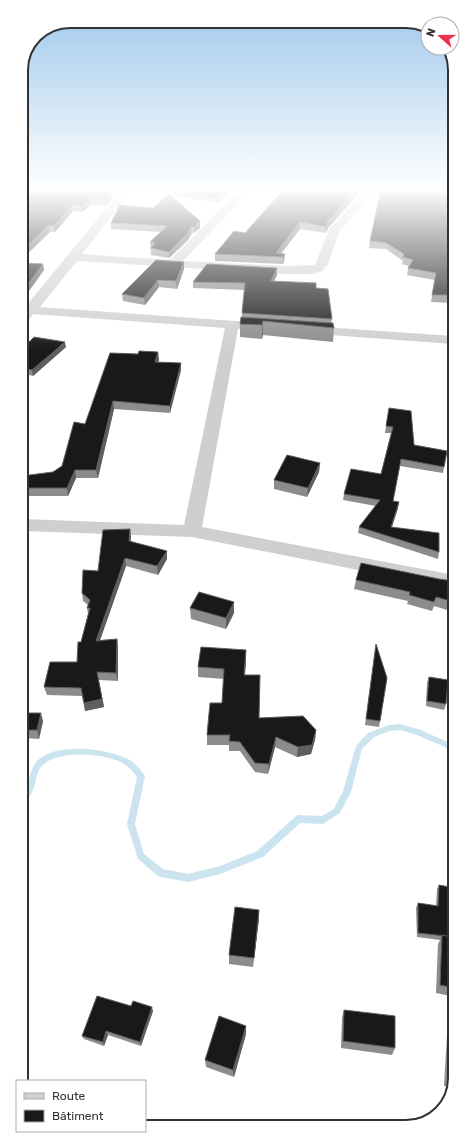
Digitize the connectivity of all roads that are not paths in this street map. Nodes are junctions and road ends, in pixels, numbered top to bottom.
1 (85, 243) edge
2 (194, 243) edge
3 (330, 243) edge
4 (74, 257) junction
5 (173, 264) junction
6 (28, 313) edge
7 (28, 315) edge
8 (232, 325) junction
9 (256, 326) edge
10 (296, 329) edge
11 (448, 340) edge
12 (28, 525) edge
13 (192, 531) junction
14 (448, 581) edge

1 - 4 street
2 - 5 street
3 - 5 street
4 - 5 street
4 - 6 street
7 - 8 street
8 - 9 street
8 - 13 street
10 - 11 street
12 - 13 street
13 - 14 street

